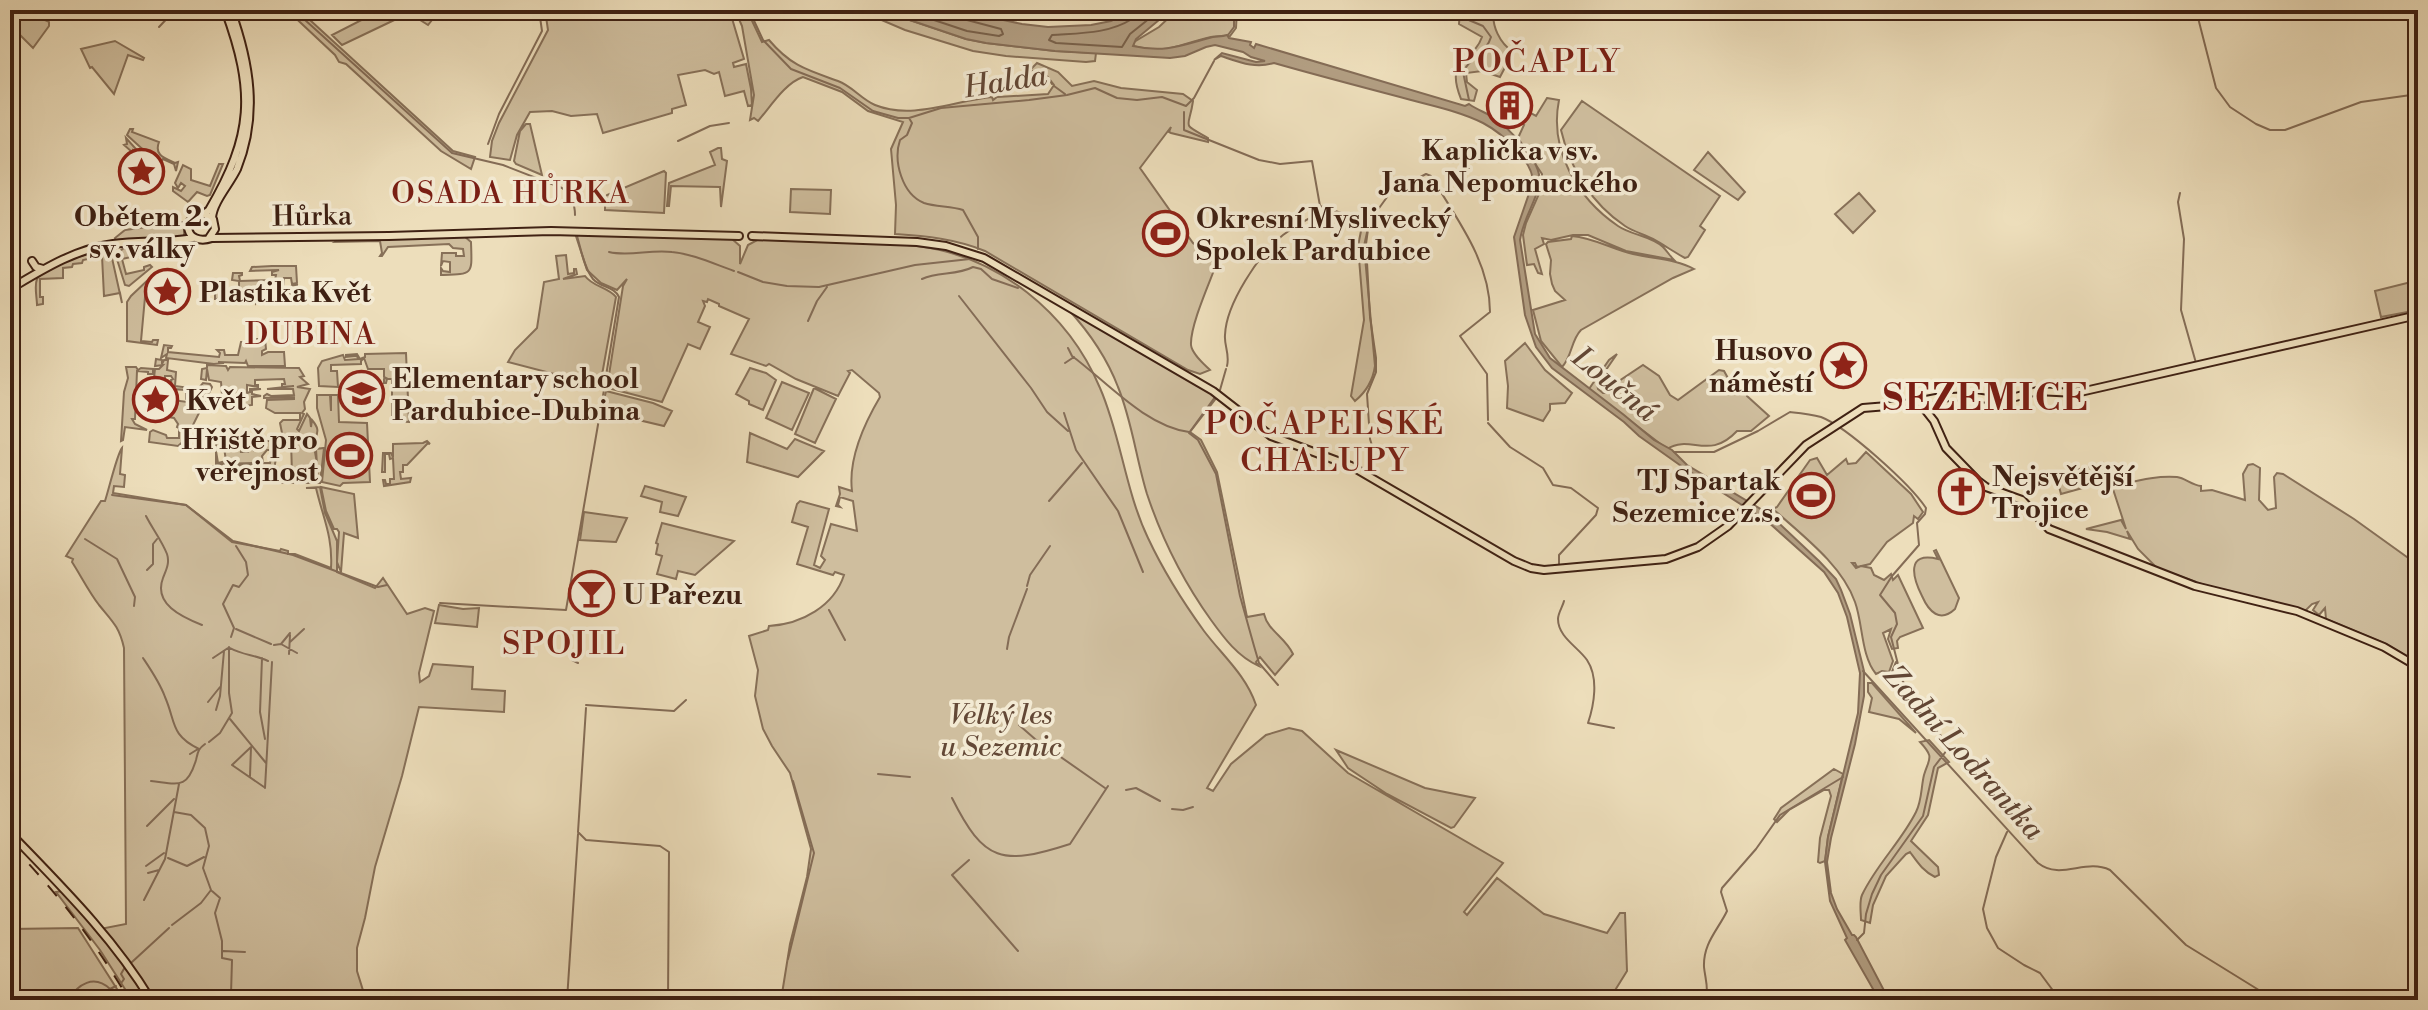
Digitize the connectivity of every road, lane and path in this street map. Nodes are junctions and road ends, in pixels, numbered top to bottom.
1 (225, 10) edge
2 (231, 10) edge
3 (204, 214) junction
4 (212, 218) junction
5 (215, 229) junction
6 (189, 230) junction
7 (193, 238) junction
8 (209, 238) junction
9 (252, 238) junction
10 (169, 240) junction
11 (32, 261) dead end
12 (46, 268) junction
13 (10, 289) edge
14 (2418, 315) edge
15 (1919, 402) junction
16 (2418, 667) edge
17 (10, 833) edge
18 (151, 1000) edge

1 - 3 main road
2 - 4 main road
3 - 4 main road
3 - 6 main road
4 - 5 main road
5 - 8 main road
5 - 9 main road, Hůrka
6 - 7 main road
6 - 10 main road
7 - 8 main road
7 - 10 main road
8 - 9 main road, Hůrka
9 - 15 main road, Hůrka
10 - 12 main road
11 - 12 main road
12 - 13 main road
14 - 15 main road
15 - 16 main road
17 - 18 main road

